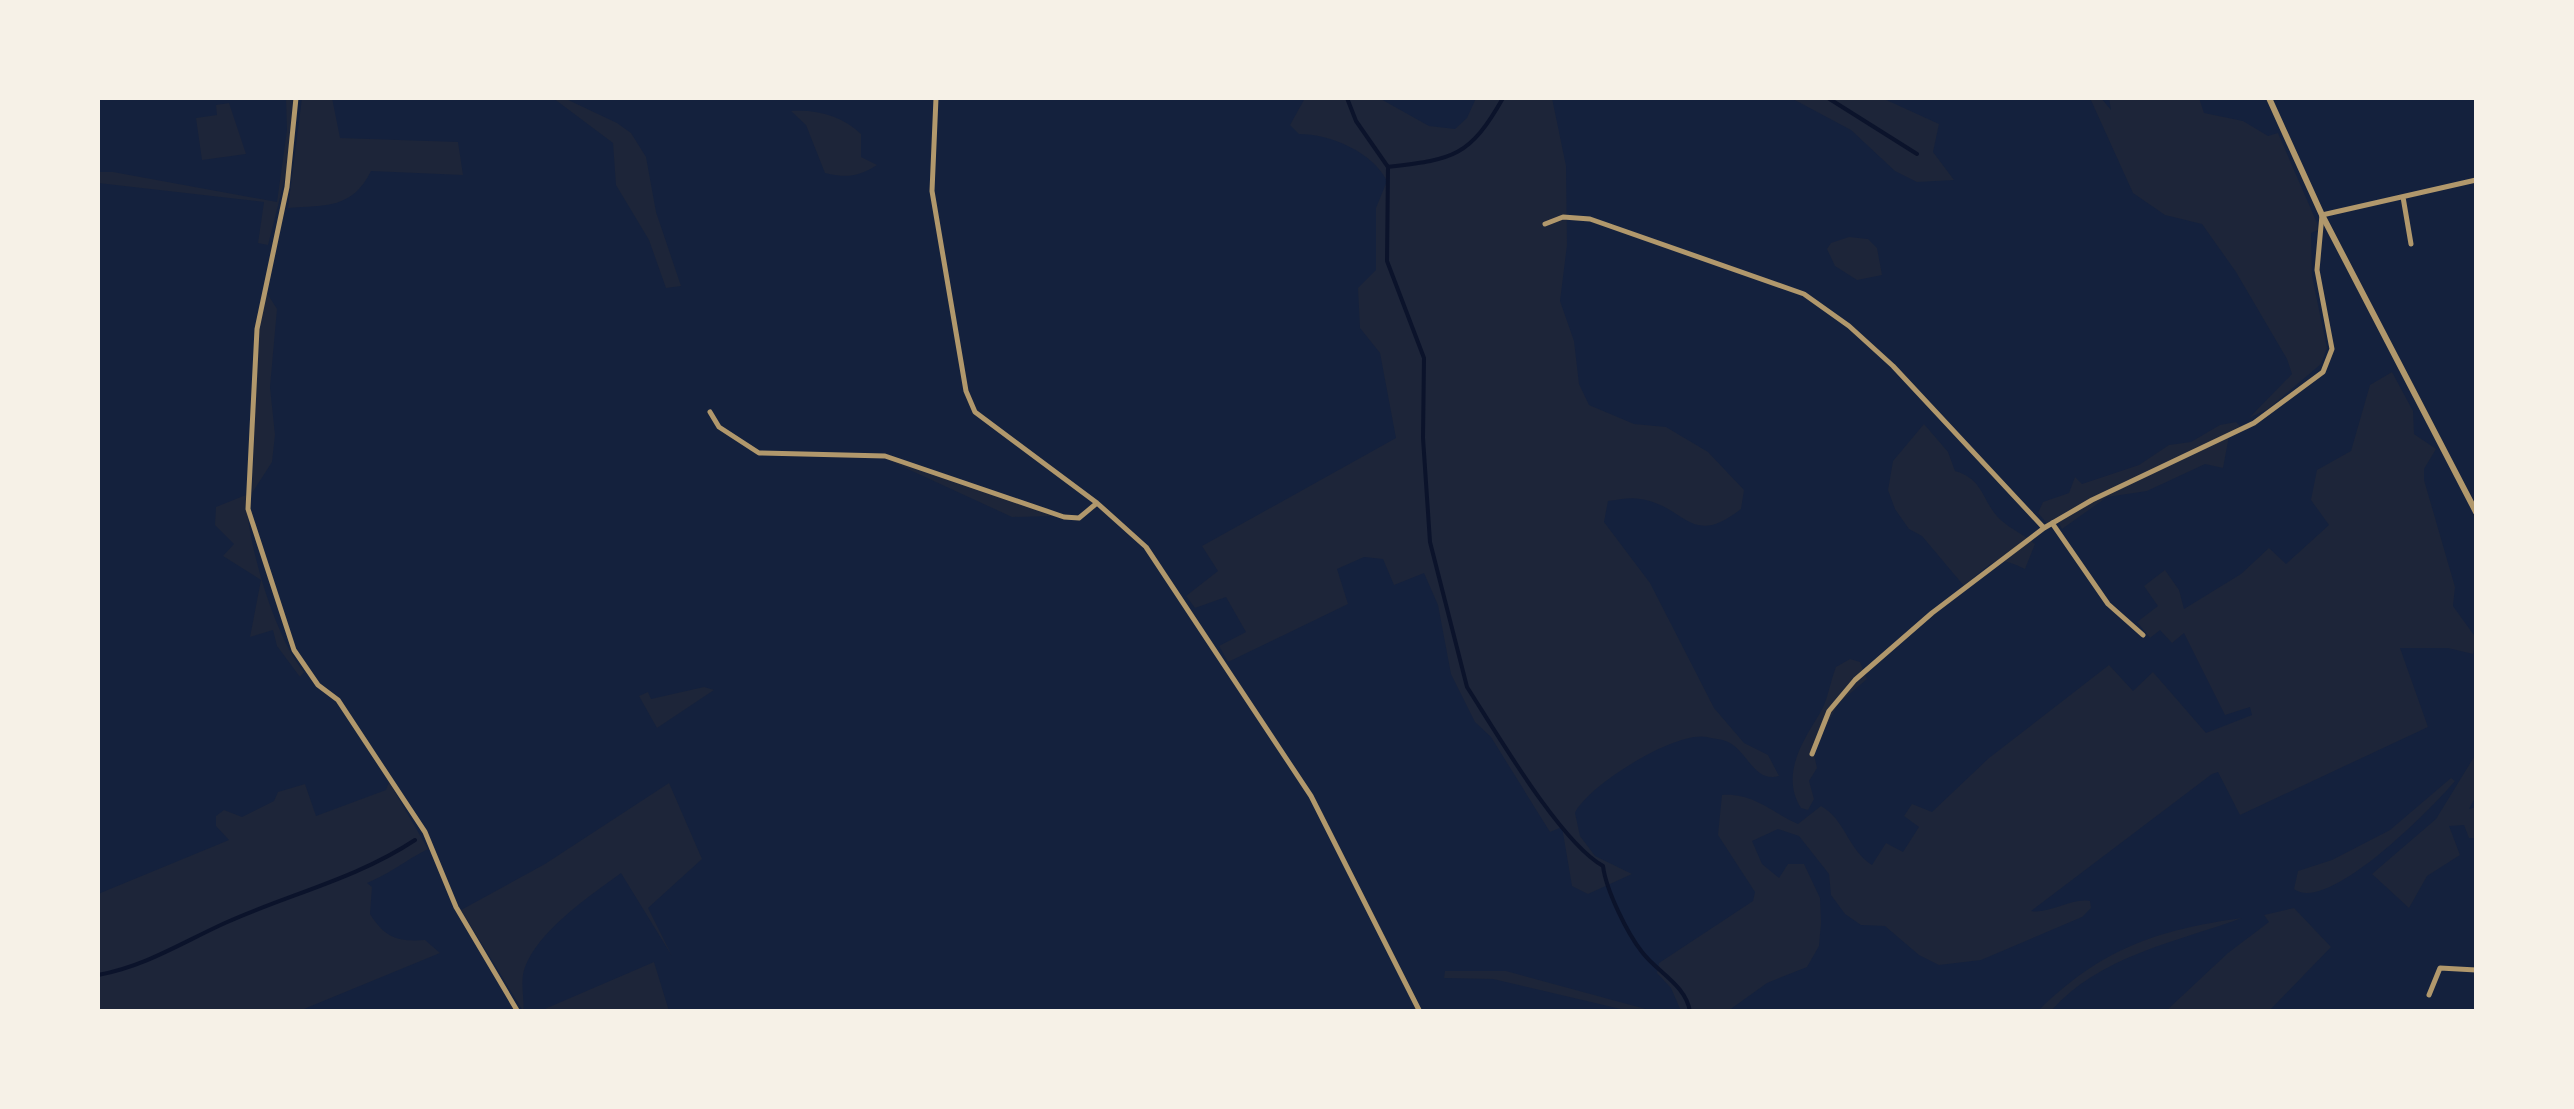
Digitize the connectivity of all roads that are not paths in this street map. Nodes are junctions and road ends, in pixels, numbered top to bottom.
1 (296, 98) edge
2 (936, 98) edge
3 (2269, 98) edge
4 (2476, 180) edge
5 (2404, 197) junction
6 (2322, 215) junction
7 (1545, 224) dead end
8 (2411, 244) dead end
9 (710, 412) dead end
10 (1097, 504) junction
11 (2476, 512) edge
12 (2052, 523) junction
13 (2044, 528) junction
14 (2142, 635) dead end
15 (1812, 754) dead end
16 (2476, 970) edge
17 (2429, 996) dead end
18 (518, 1012) edge
19 (1420, 1012) edge

1 - 18 street
2 - 10 street
3 - 6 street
4 - 5 street
5 - 6 street
5 - 8 street
6 - 11 street
6 - 12 street
7 - 13 street
9 - 10 street
10 - 19 street
12 - 13 street
12 - 14 street
13 - 15 street
16 - 17 street

